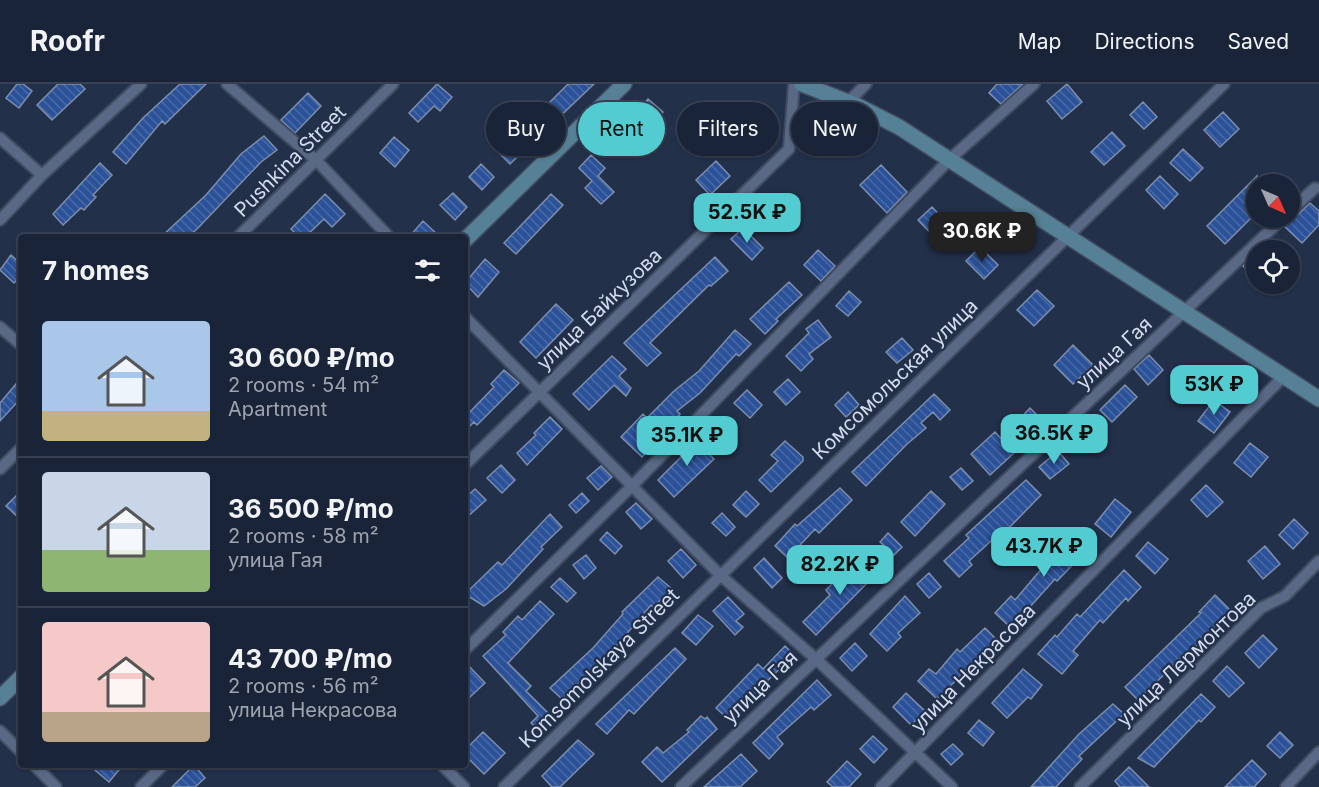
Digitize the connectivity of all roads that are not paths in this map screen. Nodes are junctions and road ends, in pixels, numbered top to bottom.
1 (141, 84) edge
2 (226, 84) edge
3 (393, 84) edge
4 (624, 84) edge
5 (794, 84) edge
6 (802, 84) edge
7 (866, 84) edge
8 (1034, 84) edge
9 (1224, 84) edge
10 (848, 102) joint
11 (878, 117) edge
12 (0, 138) edge
13 (950, 159) junction
14 (317, 161) junction
15 (42, 175) junction
16 (1315, 188) dead end
17 (1300, 202) edge
18 (0, 220) edge
19 (1272, 228) edge
20 (241, 234) edge
21 (386, 234) edge
22 (1067, 236) junction
23 (468, 237) edge
24 (1184, 312) junction
25 (468, 320) edge
26 (0, 327) edge
27 (18, 342) edge
28 (1282, 378) junction
29 (539, 393) junction
30 (1319, 399) edge
31 (18, 451) edge
32 (468, 462) edge
33 (0, 469) edge
34 (632, 486) junction
35 (1319, 561) edge
36 (719, 574) junction
37 (468, 647) edge
38 (816, 659) junction
39 (18, 680) edge
40 (0, 698) edge
41 (0, 731) edge
42 (18, 749) edge
43 (917, 752) junction
44 (1319, 752) edge
45 (37, 768) edge
46 (160, 768) edge
47 (445, 768) edge
48 (56, 787) edge
49 (141, 787) edge
50 (464, 787) edge
51 (504, 787) edge
52 (681, 787) edge
53 (881, 787) edge
54 (952, 787) edge
55 (1080, 787) edge
56 (1286, 787) edge

1 - 15 street
2 - 14 street
3 - 14 street, Pushkina Street
4 - 23 street
5 - 29 street, улица Байкузова
6 - 10 street
7 - 10 street
8 - 13 street
9 - 22 street, Комсомольская улица
11 - 13 street
12 - 15 street
13 - 22 street
13 - 34 street
14 - 20 street, Pushkina Street
14 - 21 street
15 - 18 street
16 - 17 street
19 - 24 street, улица Гая
22 - 24 street
22 - 36 street, Комсомольская улица
24 - 28 street
24 - 38 street, улица Гая
25 - 29 street
26 - 27 street
28 - 30 street
28 - 43 street, улица Некрасова
29 - 32 street, улица Байкузова
29 - 34 street
31 - 33 street
34 - 36 street
34 - 37 street
35 - 55 street, улица Лермонтова
36 - 38 street
36 - 51 street, Komsomolskaya Street
38 - 43 street
38 - 52 street, улица Гая
39 - 40 street
41 - 42 street
43 - 53 street, улица Некрасова
43 - 54 street
44 - 56 street
45 - 48 street
46 - 49 street
47 - 50 street

